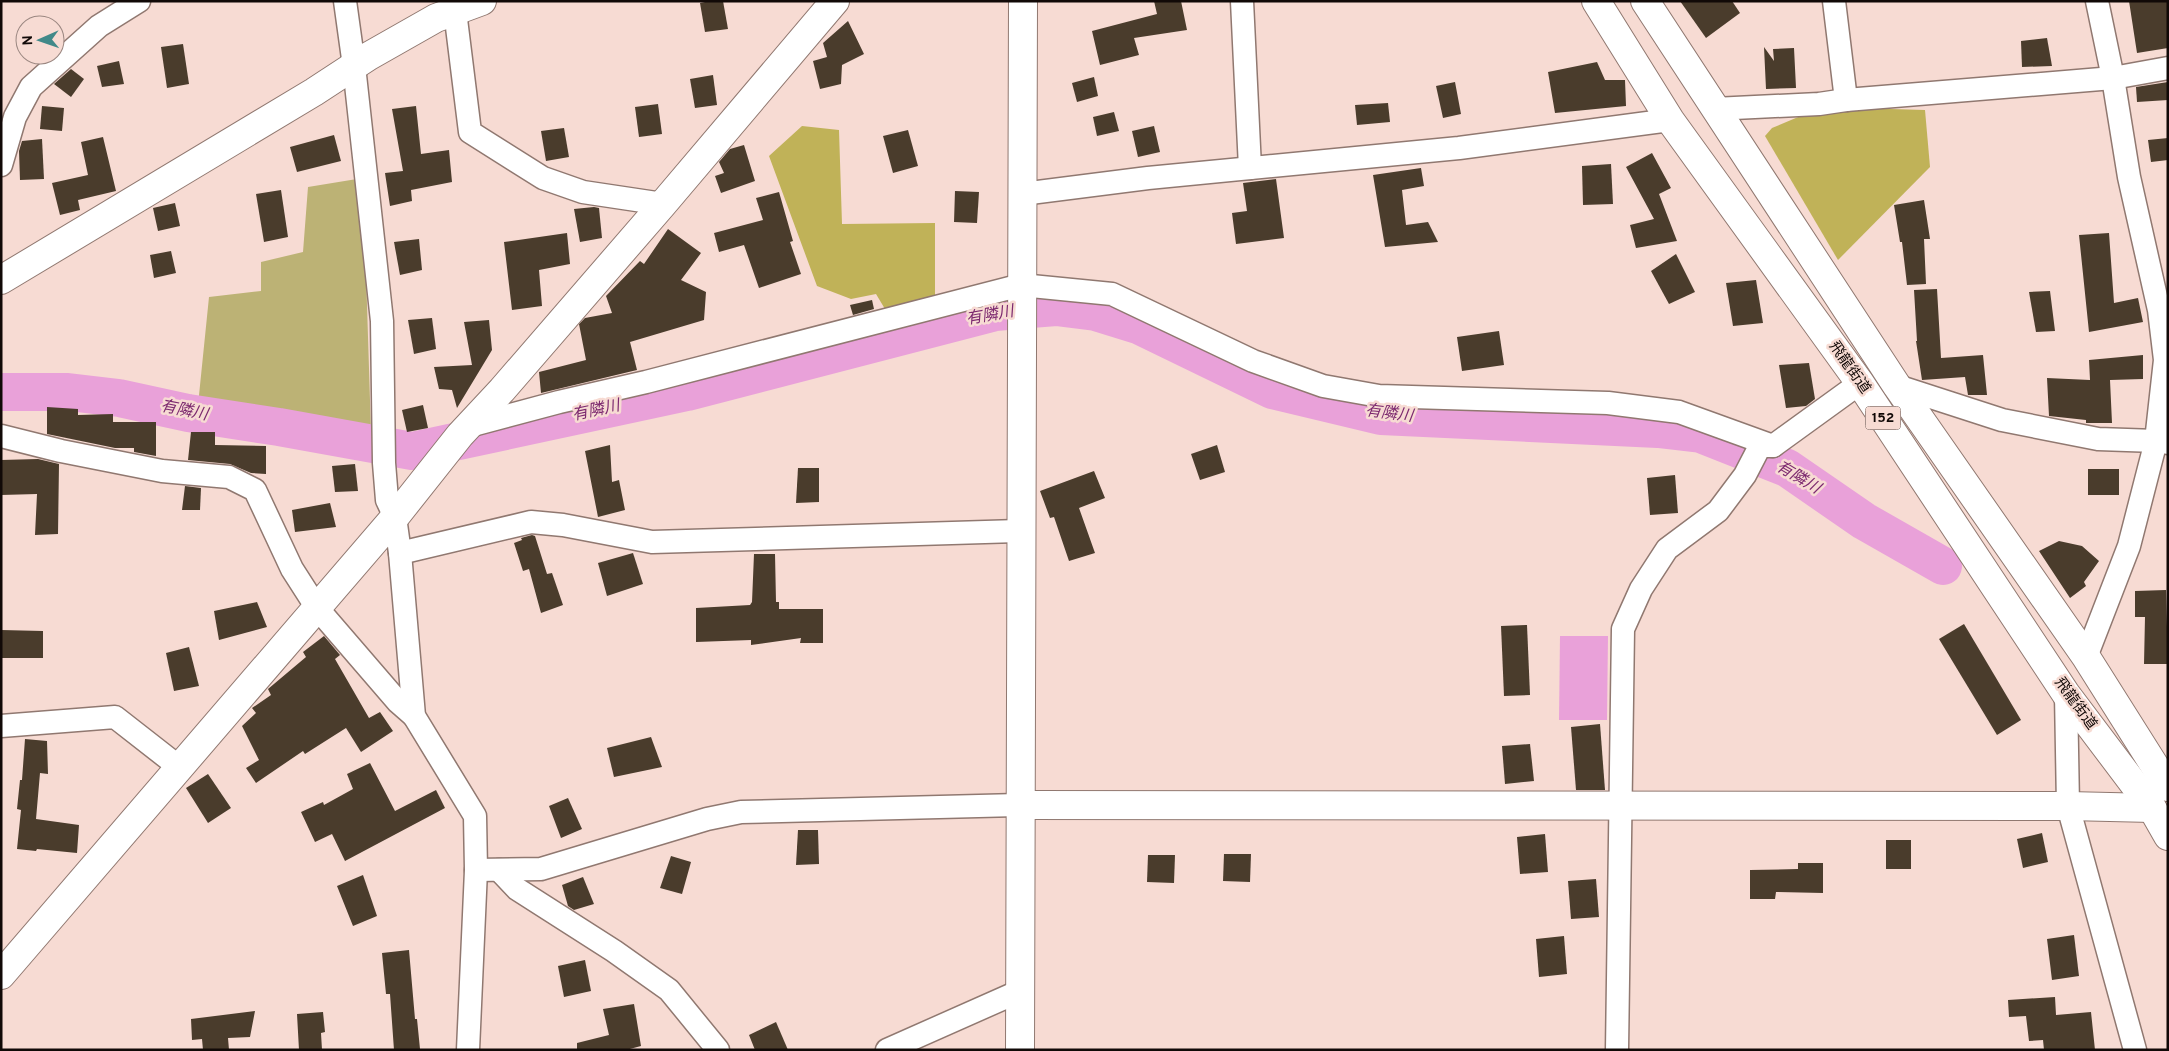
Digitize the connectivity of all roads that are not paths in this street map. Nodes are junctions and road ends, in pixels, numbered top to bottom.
1 (139, 1) edge
2 (345, 1) edge
3 (482, 1) edge
4 (835, 1) edge
5 (1023, 1) edge
6 (1242, 1) edge
7 (1596, 1) edge
8 (1645, 1) edge
9 (1834, 1) edge
10 (2097, 1) edge
11 (455, 11) junction
12 (354, 66) junction
13 (2168, 68) edge
14 (2113, 78) junction
15 (1846, 100) junction
16 (1714, 109) junction
17 (1670, 120) junction
18 (1, 165) edge
19 (1250, 168) junction
20 (1022, 194) junction
21 (663, 204) junction
22 (1, 280) edge
23 (1021, 290) junction
24 (1860, 383) junction
25 (1897, 386) junction
26 (464, 430) junction
27 (1, 436) edge
28 (2162, 442) edge
29 (1766, 446) junction
30 (395, 517) junction
31 (1020, 532) junction
32 (400, 553) junction
33 (317, 608) junction
34 (2086, 658) junction
35 (2066, 694) junction
36 (414, 716) junction
37 (1, 726) edge
38 (179, 768) junction
39 (2162, 801) edge
40 (1021, 805) junction
41 (2068, 806) junction
42 (1620, 807) junction
43 (2168, 836) edge
44 (476, 870) junction
45 (499, 870) junction
46 (1, 975) edge
47 (1020, 991) junction
48 (468, 1050) edge
49 (718, 1050) edge
50 (887, 1050) edge
51 (1020, 1050) edge
52 (1617, 1050) edge
53 (2135, 1050) edge

1 - 18 street
2 - 12 street
3 - 11 main road
4 - 21 main road
5 - 20 main road
6 - 19 street
7 - 17 main road, 飛龍街道 / 152
8 - 16 main road, 飛龍街道 / 152
9 - 15 street
10 - 14 street
11 - 12 main road
11 - 21 street
12 - 22 main road
12 - 30 street
13 - 14 street
14 - 15 street
14 - 28 street
15 - 16 street
16 - 25 main road, 飛龍街道 / 152
17 - 19 street
17 - 24 main road, 飛龍街道 / 152
19 - 20 street
20 - 23 main road
21 - 26 main road
23 - 26 street
23 - 29 street
23 - 31 main road
24 - 29 street
24 - 35 main road, 飛龍街道 / 152
25 - 28 street
25 - 34 main road, 飛龍街道 / 152
26 - 30 main road
27 - 33 street
28 - 34 street
29 - 42 street
30 - 32 street
30 - 33 main road
31 - 32 street
31 - 40 main road
32 - 36 street
33 - 36 street
33 - 38 main road
34 - 39 main road, 飛龍街道 / 152
35 - 39 main road, 飛龍街道 / 152
35 - 41 street
36 - 44 street
37 - 38 street
38 - 46 main road
39 - 41 main road
39 - 43 main road, 飛龍街道 / 152
40 - 42 main road
40 - 45 street
40 - 47 main road
41 - 42 main road
41 - 53 street
42 - 52 street
44 - 45 street
44 - 48 street
45 - 49 street
47 - 50 street
47 - 51 main road

